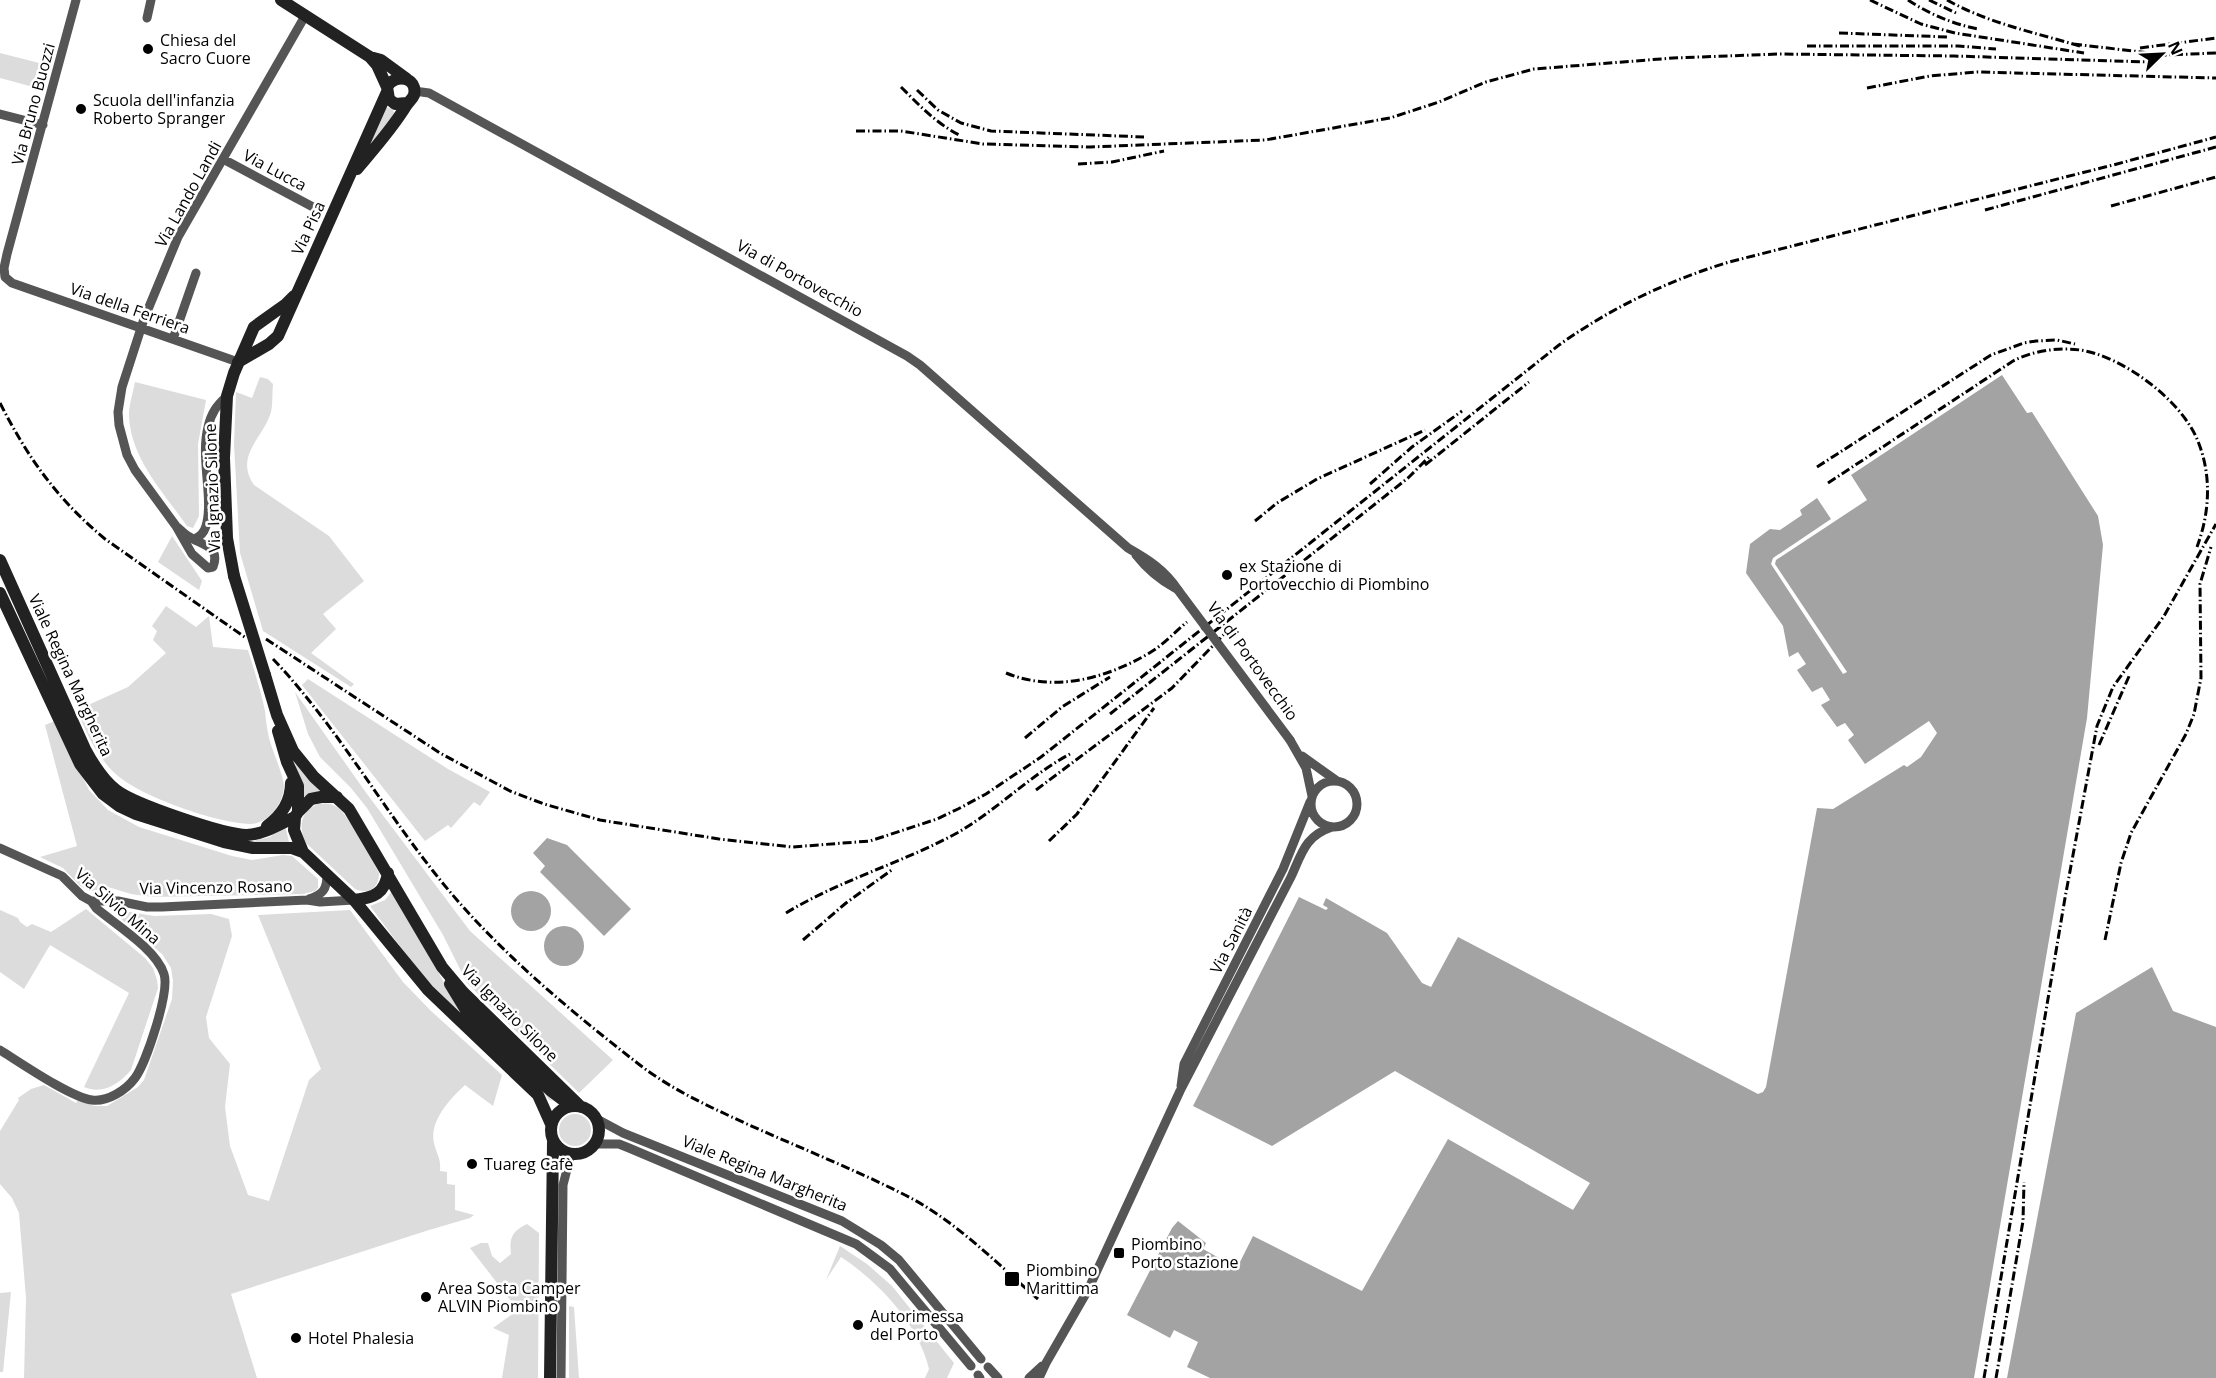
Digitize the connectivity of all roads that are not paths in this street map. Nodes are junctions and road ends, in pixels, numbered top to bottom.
1 (76, 0) edge
2 (151, 0) edge
3 (281, 0) edge
4 (292, 0) edge
5 (305, 16) junction
6 (147, 18) dead end
7 (370, 57) junction
8 (407, 79) junction
9 (387, 89) junction
10 (414, 91) junction
11 (407, 103) junction
12 (0, 114) edge
13 (44, 125) junction
14 (223, 159) junction
15 (350, 178) junction
16 (313, 207) dead end
17 (0, 245) edge
18 (7, 254) junction
19 (196, 273) dead end
20 (12, 283) joint
21 (296, 292) junction
22 (267, 317) junction
23 (142, 328) junction
24 (281, 330) junction
25 (173, 339) junction
26 (238, 362) junction
27 (227, 396) junction
28 (176, 526) junction
29 (194, 539) junction
30 (0, 560) edge
31 (0, 592) edge
32 (30, 641) junction
33 (277, 715) junction
34 (1299, 754) junction
35 (287, 762) junction
36 (1337, 781) junction
37 (337, 797) junction
38 (1311, 799) junction
39 (296, 814) junction
40 (1332, 827) junction
41 (256, 833) junction
42 (0, 848) edge
43 (303, 852) junction
44 (388, 873) junction
45 (327, 874) junction
46 (307, 900) junction
47 (354, 900) junction
48 (91, 901) junction
49 (0, 1050) edge
50 (1180, 1091) junction
51 (576, 1107) junction
52 (595, 1118) junction
53 (551, 1124) junction
54 (553, 1142) junction
55 (594, 1144) junction
56 (571, 1154) junction
57 (981, 1359) dead end
58 (1046, 1363) junction
59 (971, 1366) dead end
60 (988, 1367) dead end
61 (550, 1378) edge
62 (561, 1378) edge
63 (999, 1378) edge
64 (1029, 1378) edge
65 (1039, 1378) edge

1 - 13 street, Via Bruno Buozzi
2 - 6 street
3 - 5 main road
4 - 5 main road
5 - 7 main road
5 - 14 street, Via Lando Landi
7 - 8 main road
7 - 9 main road
8 - 9 main road
8 - 10 main road
9 - 11 main road
9 - 15 main road, Via Pisa
10 - 11 main road
10 - 34 street, Via di Portovecchio, bridge
11 - 15 main road, Via Pisa
12 - 13 street
13 - 18 street, Via Bruno Buozzi
14 - 16 street, Via Lucca
14 - 23 street, Via Lando Landi
15 - 21 main road, Via Pisa
17 - 18 street
18 - 20 street, Via Bruno Buozzi
19 - 25 street
20 - 23 street, Via della Ferriera
21 - 22 main road, Via Pisa
21 - 24 main road, Via Pisa
22 - 24 main road
22 - 26 main road, Via Pisa
23 - 25 street, Via della Ferriera
23 - 28 street, Via Lando Landi
24 - 26 main road, Via Pisa
25 - 26 street, Via della Ferriera
26 - 27 main road, Via Ignazio Silone
27 - 29 street
27 - 33 main road, Via Ignazio Silone, bridge
28 - 29 street
28 - 29 street
30 - 32 main road, Viale Regina Margherita
31 - 32 main road, Viale Regina Margherita
32 - 41 main road, Viale Regina Margherita
32 - 43 main road, Viale Regina Margherita
33 - 35 main road, Via Ignazio Silone
33 - 37 main road, Via Ignazio Silone
34 - 36 street, Via di Portovecchio
34 - 38 street, Via di Portovecchio
35 - 39 main road, Via Ignazio Silone
35 - 41 main road
36 - 38 street
36 - 40 street, Via Sanità
37 - 39 main road, Viale Regina Margherita
37 - 44 main road, Via Ignazio Silone
38 - 40 street
38 - 50 street, Via Sanità
39 - 41 main road, Viale Regina Margherita
39 - 43 main road, Via Ignazio Silone
40 - 50 street, Via Sanità
42 - 48 street, Via Silvio Mina
43 - 45 main road
44 - 47 main road
44 - 51 main road, Via Ignazio Silone
45 - 46 street, Via Vincenzo Rosano
45 - 47 main road
46 - 47 street, Via Vincenzo Rosano
46 - 48 street, Via Vincenzo Rosano
47 - 53 main road
48 - 49 street, Via Silvio Mina
50 - 58 street, Via Sanità
51 - 52 main road
51 - 53 main road
52 - 55 main road
52 - 57 street, Viale Regina Margherita
53 - 54 main road
54 - 56 main road
54 - 61 main road
55 - 56 main road
55 - 59 street, Viale Regina Margherita
56 - 62 street
58 - 64 street
58 - 65 street
60 - 63 street

